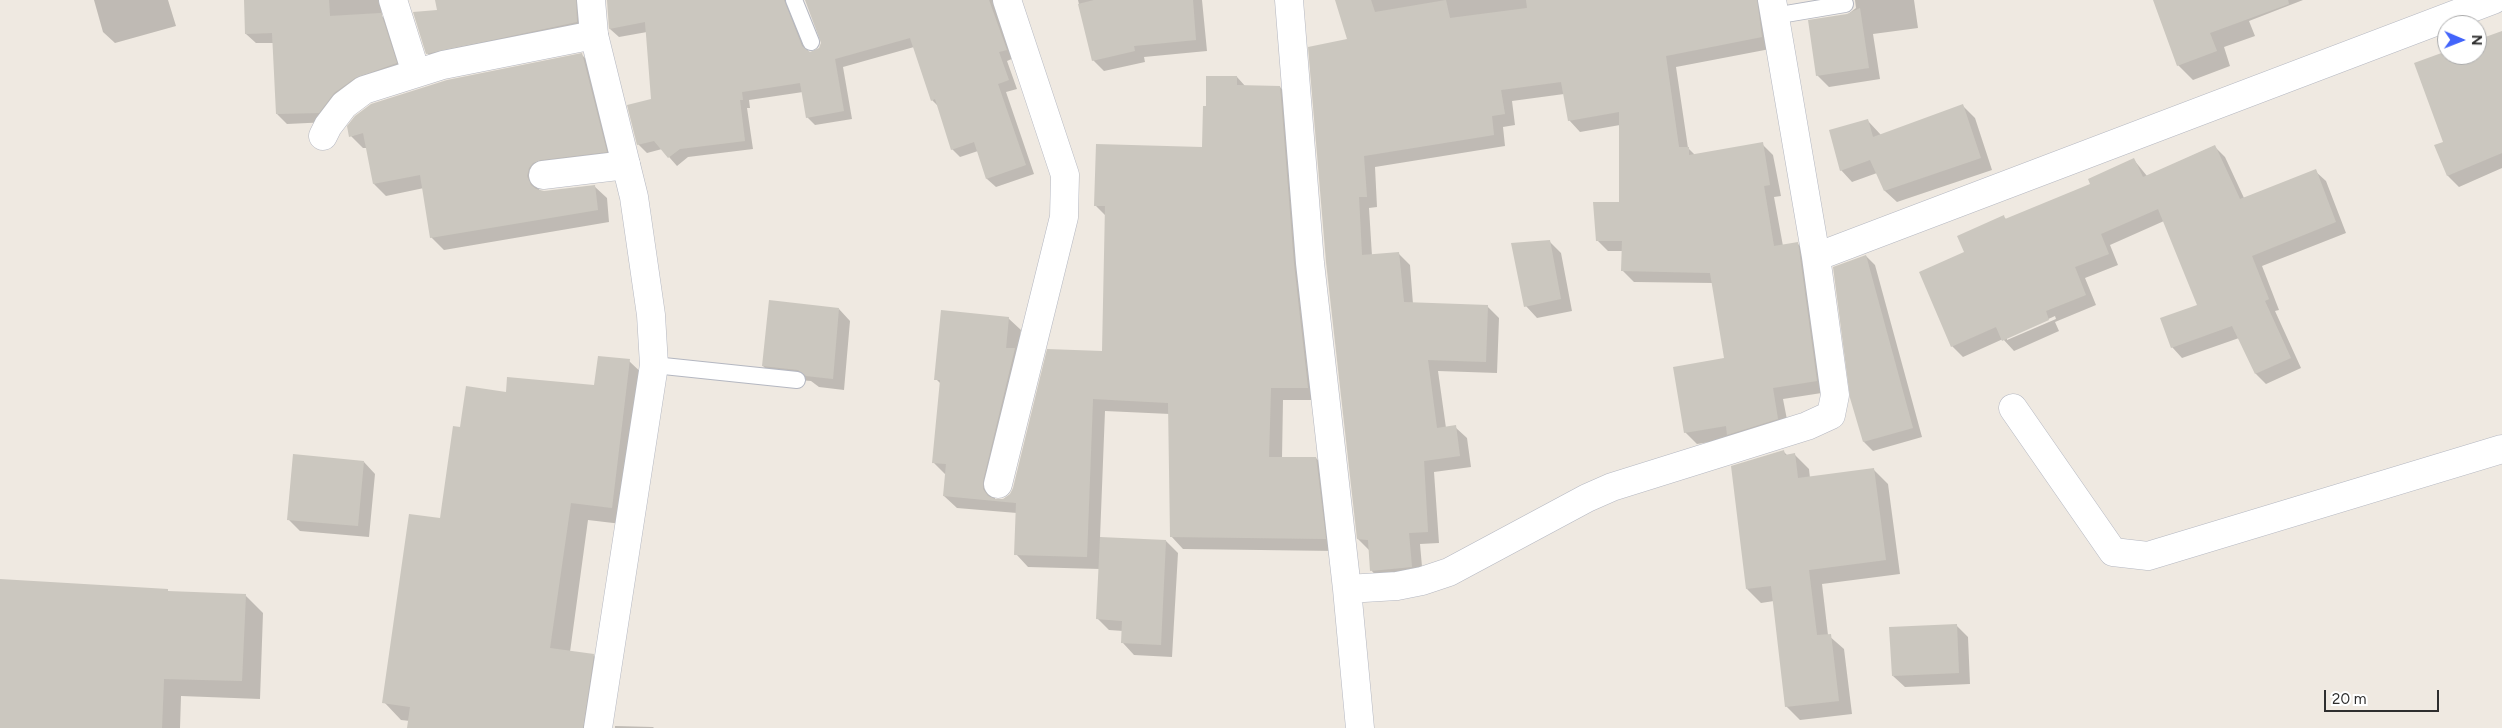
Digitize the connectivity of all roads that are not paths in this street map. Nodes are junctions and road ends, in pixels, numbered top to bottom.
1 (393, 0) edge
2 (592, 0) edge
3 (794, 0) edge
4 (1007, 0) edge
5 (1289, 0) edge
6 (2493, 0) edge
7 (1846, 4) dead end
8 (1773, 8) edge
9 (594, 35) junction
10 (811, 42) dead end
11 (416, 73) junction
12 (323, 136) dead end
13 (626, 165) junction
14 (544, 176) dead end
15 (1816, 257) junction
16 (654, 366) junction
17 (797, 380) dead end
18 (2013, 408) dead end
19 (2502, 449) edge
20 (998, 484) dead end
21 (1347, 589) junction
22 (598, 728) edge
23 (1360, 728) edge

1 - 11 street
2 - 9 street
3 - 10 lane
4 - 20 street
5 - 21 street
6 - 15 street
7 - 8 lane
8 - 15 street
9 - 11 street
9 - 13 street
11 - 12 street
13 - 14 street
13 - 16 street
15 - 21 street
16 - 17 lane
16 - 22 street
18 - 19 street
21 - 23 street

